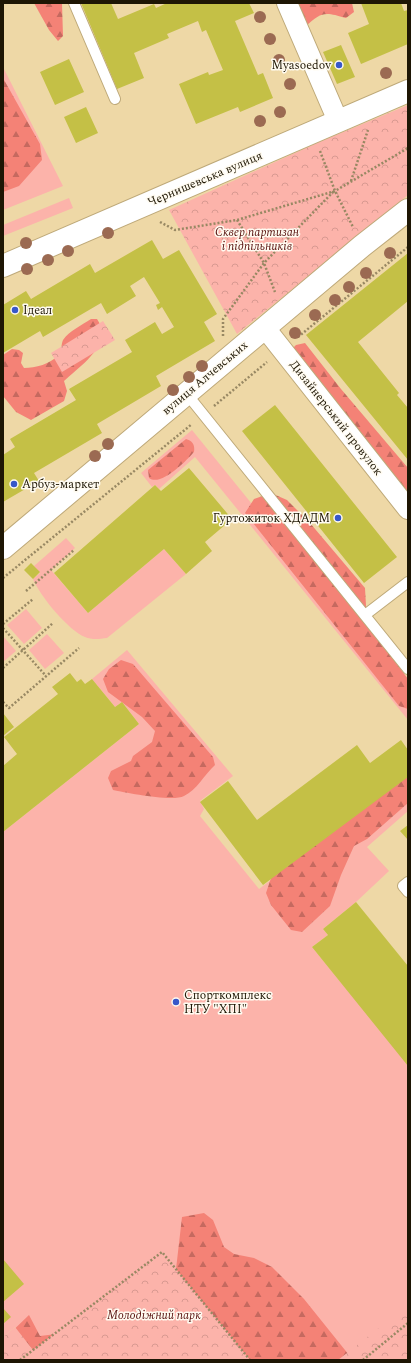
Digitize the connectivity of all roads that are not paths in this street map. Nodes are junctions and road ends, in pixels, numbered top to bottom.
1 (74, 3) edge
2 (287, 3) edge
3 (408, 91) edge
4 (115, 99) dead end
5 (338, 122) junction
6 (408, 210) edge
7 (3, 266) edge
8 (265, 328) junction
9 (186, 393) junction
10 (408, 509) edge
11 (3, 548) edge
12 (408, 582) edge
13 (365, 615) junction
14 (408, 669) edge
15 (408, 882) edge
16 (408, 892) edge

1 - 4 lane
2 - 5 street
3 - 5 street, Чернишевська вулиця
5 - 7 street, Чернишевська вулиця
6 - 8 street, вулиця Алчевських
8 - 9 street, вулиця Алчевських
8 - 10 street, Дизайнерський провулок
9 - 11 street, вулиця Алчевських
9 - 13 lane
12 - 13 lane
13 - 14 lane
15 - 16 lane

